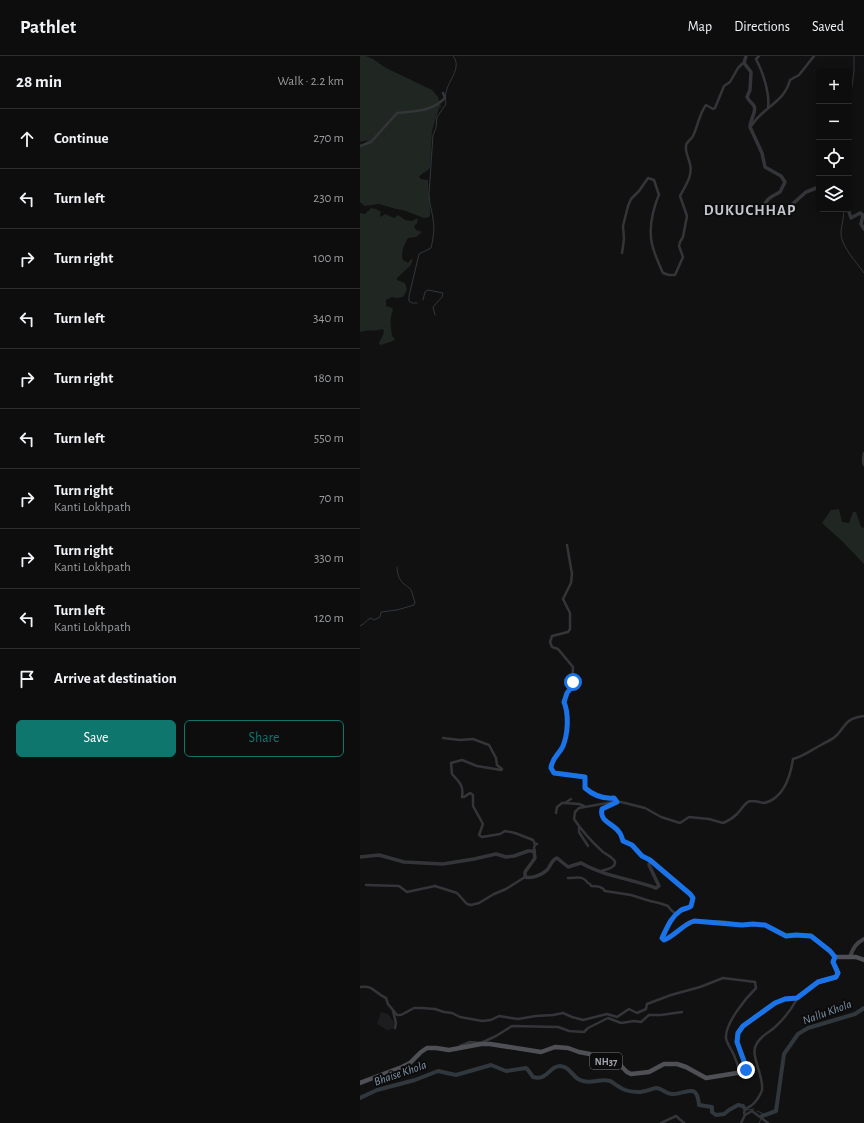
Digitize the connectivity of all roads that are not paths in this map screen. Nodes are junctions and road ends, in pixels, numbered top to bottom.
1 (746, 56) edge
2 (759, 56) edge
3 (814, 56) edge
4 (744, 64) junction
5 (443, 93) dead end
6 (768, 108) junction
7 (751, 128) junction
8 (360, 146) edge
9 (816, 188) edge
10 (849, 212) edge
11 (864, 229) edge
12 (622, 253) dead end
13 (864, 454) edge
14 (864, 465) edge
15 (568, 545) dead end
16 (864, 716) edge
17 (443, 738) dead end
18 (571, 799) dead end
19 (617, 802) junction
20 (565, 803) junction
21 (585, 807) junction
22 (556, 813) dead end
23 (579, 827) junction
24 (588, 846) dead end
25 (360, 858) edge
26 (535, 858) junction
27 (650, 860) junction
28 (600, 871) junction
29 (525, 877) junction
30 (568, 878) dead end
31 (366, 885) dead end
32 (676, 914) junction
33 (864, 939) edge
34 (835, 957) junction
35 (850, 957) junction
36 (864, 960) edge
37 (360, 987) edge
38 (797, 998) junction
39 (392, 1008) junction
40 (682, 1012) dead end
41 (617, 1017) junction
42 (621, 1023) junction
43 (395, 1028) dead end
44 (456, 1048) junction
45 (740, 1073) junction
46 (360, 1083) edge
47 (745, 1115) junction
48 (661, 1123) edge
49 (684, 1123) edge
50 (741, 1123) edge
51 (768, 1123) edge

1 - 4 street
2 - 6 street
3 - 6 street
4 - 7 street
4 - 12 street
5 - 8 street
6 - 7 street
7 - 9 street
10 - 11 street
13 - 14 street
15 - 19 street
16 - 19 street
17 - 26 street
18 - 20 street
19 - 21 street
19 - 27 street
20 - 21 street
20 - 22 street
21 - 23 street
23 - 24 street
23 - 28 street
25 - 26 street
26 - 29 street
27 - 28 street
27 - 32 street
28 - 29 street
29 - 31 street
30 - 32 street
32 - 34 street
33 - 35 main road
34 - 35 main road
34 - 38 main road
35 - 36 main road
37 - 39 street
38 - 45 main road
38 - 47 street
39 - 41 street
39 - 43 street
40 - 42 street
41 - 42 street
41 - 45 street
42 - 44 street
44 - 45 main road, NH37
44 - 46 main road, NH37
47 - 50 street
47 - 51 street
48 - 49 street

